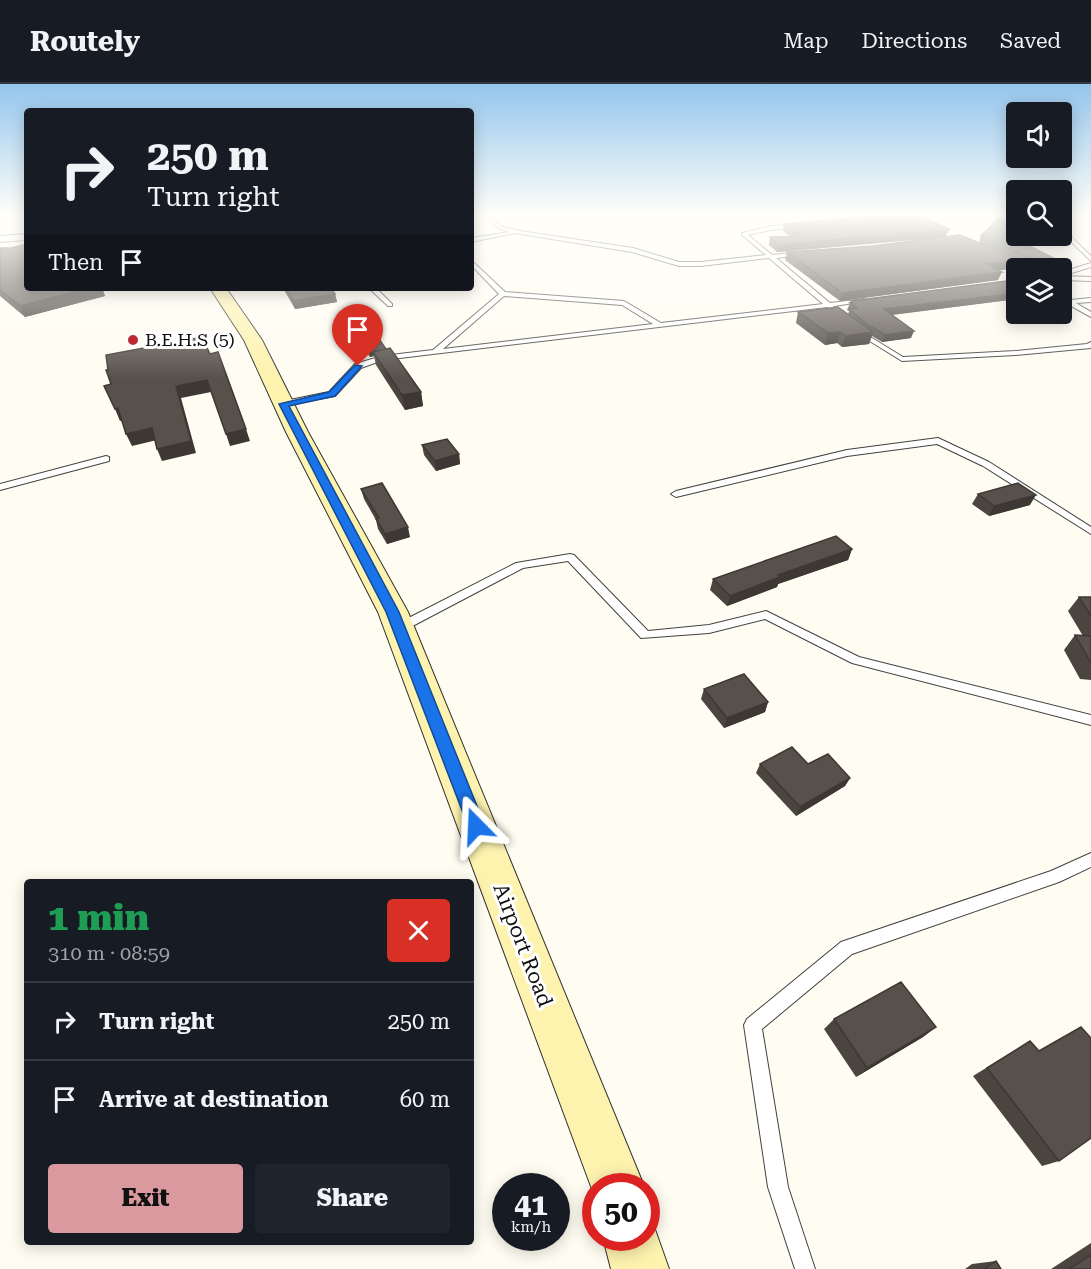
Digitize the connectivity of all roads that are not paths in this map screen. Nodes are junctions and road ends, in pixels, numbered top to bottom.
1 (477, 268) edge
2 (785, 268) edge
3 (1072, 277) edge
4 (1091, 279) edge
5 (220, 291) edge
6 (375, 291) edge
7 (503, 294) junction
8 (1091, 300) edge
9 (871, 301) edge
10 (1072, 302) edge
11 (1072, 304) edge
12 (390, 305) dead end
13 (828, 305) junction
14 (837, 312) edge
15 (1091, 315) edge
16 (659, 325) junction
17 (854, 327) edge
18 (1091, 344) edge
19 (436, 351) junction
20 (283, 404) junction
21 (106, 459) dead end
22 (0, 488) edge
23 (676, 494) dead end
24 (1091, 531) edge
25 (399, 628) junction
26 (1091, 720) edge
27 (1091, 860) edge
28 (612, 1173) edge
29 (635, 1251) edge
30 (640, 1269) edge
31 (805, 1269) edge

1 - 7 lane
2 - 13 lane
3 - 4 lane
5 - 20 main road, Airport Road
6 - 12 lane
7 - 16 lane
7 - 19 lane
8 - 10 lane
9 - 13 lane
11 - 15 lane
13 - 14 lane
13 - 16 lane
16 - 19 lane
17 - 18 lane
19 - 20 lane
20 - 25 main road, Airport Road
21 - 22 lane
23 - 24 lane
25 - 26 lane
25 - 28 main road, Airport Road
27 - 31 lane
29 - 30 main road

